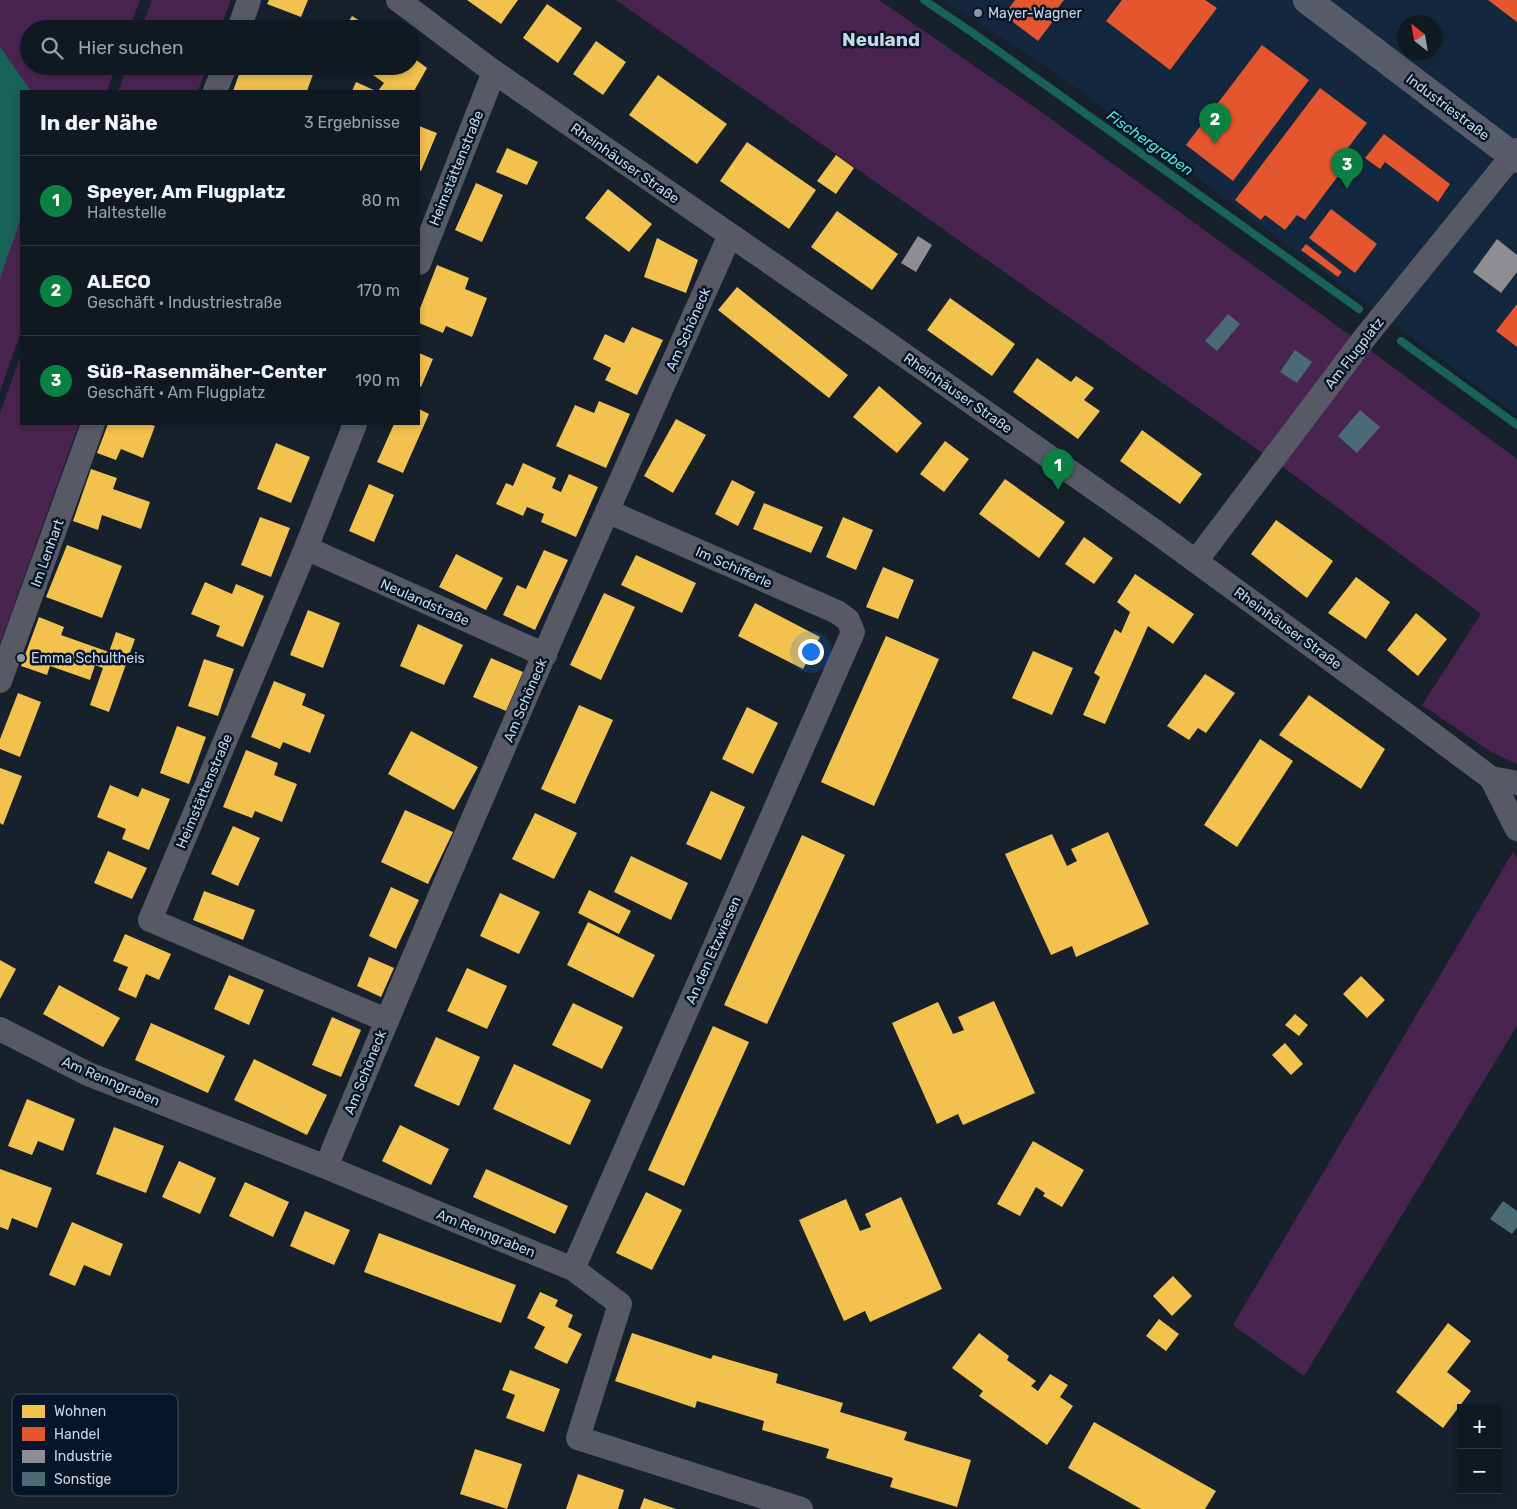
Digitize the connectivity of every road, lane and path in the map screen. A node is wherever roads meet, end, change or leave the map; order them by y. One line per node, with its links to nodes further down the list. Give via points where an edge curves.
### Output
1 (249, 0): 4 (street)
2 (398, 0): 5 (street, Rheinhäuser Straße)
3 (1307, 0): 8 (street, Industriestraße)
4 (241, 20)
5 (494, 72): 9 (street, Rheinhäuser Straße); 10 (street, Heimstättenstraße)
6 (221, 75): 7 (street)
7 (215, 90)
8 (1516, 155): 15 (street, Am Flugplatz, via 1366,336)
9 (730, 236): 13 (street, Am Schöneck); 15 (street, Rheinhäuser Straße)
10 (420, 260)
11 (93, 425): 18 (street, Im Lenhart)
12 (355, 425): 14 (street, Heimstättenstraße)
13 (607, 511): 16 (street, Im Schifferle, via 837,612 848,620); 17 (street, Am Schöneck)
14 (306, 548): 17 (street, Neulandstraße); 22 (street, Heimstättenstraße, via 150,920)
15 (1196, 561): 19 (street, Rheinhäuser Straße)
16 (852, 632): 25 (street, An den Etzwiesen)
17 (545, 656): 22 (street, Am Schöneck)
18 (0, 682)
19 (1491, 778): 20 (street, Rheinhäuser Straße); 21 (street)
20 (1517, 783)
21 (1517, 829)
22 (386, 1020): 24 (street, Am Schöneck)
23 (0, 1029): 24 (street, Am Renngraben, via 88,1074)
24 (326, 1167): 25 (street, Am Renngraben)
25 (573, 1268): 26 (street, Am Renngraben, via 620,1304 578,1438)
26 (801, 1509)

